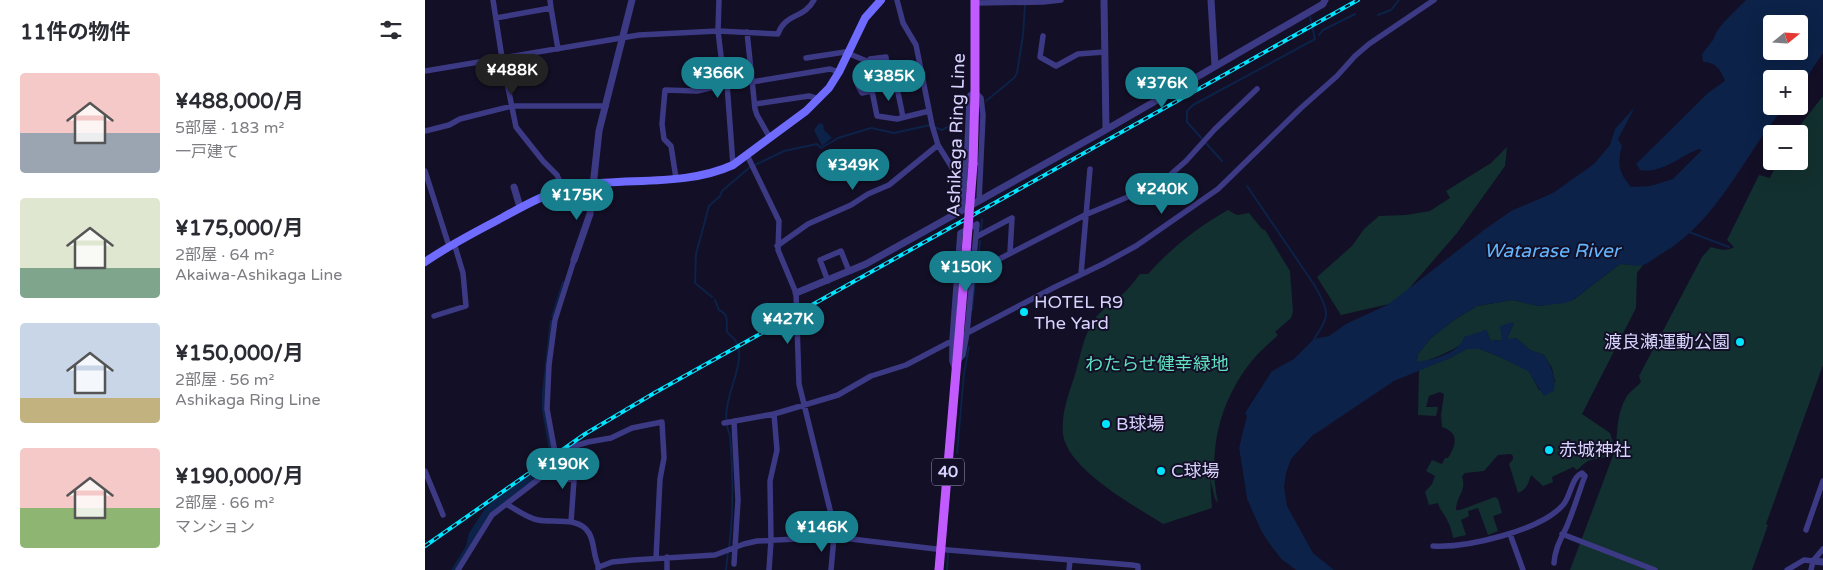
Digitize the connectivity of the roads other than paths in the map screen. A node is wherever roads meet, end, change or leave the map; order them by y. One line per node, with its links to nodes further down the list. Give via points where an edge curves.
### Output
1 (493, 0): 16 (street)
2 (550, 0): 15 (street)
3 (632, 0): 20 (street)
4 (719, 0): 17 (street)
5 (814, 0): 18 (street, via 805,11 781,25 778,34)
6 (881, 0): 24 (main road, via 865,18)
7 (897, 0): 32 (street, via 903,23 916,45)
8 (1061, 0): 14 (street)
9 (1104, 0): 23 (street)
10 (1211, 0): 29 (street)
11 (1325, 0): 29 (street)
12 (1434, 0): 25 (street)
13 (975, 1): 14 (street); 37 (main road, Ashikaga Ring Line / 40)
14 (1027, 1)
15 (551, 8): 16 (street); 22 (street)
16 (496, 18): 26 (street)
17 (718, 31): 18 (street); 20 (street, via 639,35); 35 (street)
18 (747, 32): 33 (street)
19 (1043, 36): 23 (street, via 1040,57 1056,66 1078,54)
20 (623, 39): 22 (street); 41 (street)
21 (1353, 47): 25 (street)
22 (558, 49): 26 (street)
23 (1104, 52): 44 (street)
24 (847, 54): 27 (street, via 839,52); 28 (street); 31 (main road)
25 (1355, 56): 68 (street, via 1218,189 1137,246)
26 (502, 58): 30 (street); 40 (street)
27 (806, 58)
28 (869, 62): 34 (street, via 870,59 886,57 889,84); 43 (street, via 858,86 862,93 872,91 877,116)
29 (1215, 66): 44 (street)
30 (425, 71)
31 (839, 72): 33 (street, via 830,69); 38 (main road)
32 (922, 76): 34 (street); 42 (street)
33 (753, 82): 39 (street)
34 (896, 83): 43 (street)
35 (727, 84): 49 (street); 52 (street, via 697,91 665,90 662,124 664,139 671,146)
36 (1257, 89): 60 (street, via 1161,183)
37 (975, 92): 54 (street, via 969,101); 57 (street, via 981,98 983,115); 69 (main road, Ashikaga Ring Line / 40, bridge)
38 (819, 99): 39 (street, via 809,96); 46 (main road)
39 (755, 104): 46 (street, via 757,115)
40 (512, 106): 41 (street); 45 (street); 56 (street, via 516,127 557,175)
41 (606, 106): 53 (street, via 599,131)
42 (929, 111): 43 (street); 47 (street)
43 (903, 117)
44 (1106, 128): 57 (street)
45 (425, 131)
46 (770, 138): 48 (main road)
47 (938, 145): 54 (street); 63 (street, via 889,185 808,224)
48 (747, 155): 49 (main road); 63 (street, via 777,216)
49 (733, 165): 52 (main road)
50 (1089, 169): 60 (street)
51 (425, 171): 62 (street)
52 (676, 178): 53 (main road)
53 (594, 184): 56 (main road); 65 (street, via 590,214)
54 (965, 184): 59 (street)
55 (514, 188): 58 (street)
56 (563, 189): 58 (main road)
57 (979, 201): 59 (street)
58 (520, 208): 62 (main road)
59 (962, 210): 67 (street)
60 (1085, 215): 64 (street); 68 (street)
61 (976, 237): 64 (street, via 1012,218); 69 (street); 73 (street, via 977,224 960,232)
62 (451, 245): 66 (main road); 72 (street, via 463,273 466,306)
63 (777, 246): 71 (street)
64 (1010, 254): 69 (street)
65 (575, 260): 77 (street, via 555,320 549,365 547,409)
66 (425, 262)
67 (849, 271): 70 (street); 70 (street, via 841,251 820,260)
68 (1081, 274): 73 (street)
69 (968, 276): 73 (main road, Ashikaga Ring Line / 40)
70 (828, 281): 71 (street)
71 (796, 293): 75 (street, via 799,375)
72 (434, 316)
73 (960, 337): 74 (main road, Ashikaga Ring Line / 40); 74 (street, via 952,361); 75 (street, via 906,365 871,376 838,395)
74 (956, 374): 93 (main road, Ashikaga Ring Line / 40)
75 (804, 405): 76 (street); 88 (street)
76 (774, 414): 89 (street, via 777,450 770,481); 91 (street, via 729,422 738,485)
77 (556, 458): 78 (street); 95 (street, via 575,446 661,422 664,458 659,479)
78 (553, 468): 82 (street); 84 (street, via 553,478 574,480)
79 (425, 473): 83 (street)
80 (1823, 481): 81 (street)
81 (1821, 493): 85 (street)
82 (507, 504): 84 (street, via 537,520); 102 (street, via 487,520)
83 (443, 515)
84 (571, 522): 101 (street, via 589,532)
85 (1806, 530)
86 (1510, 534): 87 (street, via 1536,523 1563,505 1582,473 1585,476); 90 (street, via 1458,545); 109 (street)
87 (1564, 536): 99 (street, via 1554,555); 110 (street)
88 (834, 537): 89 (street); 93 (street); 105 (street)
89 (771, 541): 91 (street, via 751,542); 104 (street)
90 (1433, 546)
91 (734, 548): 94 (street, via 711,556); 100 (street)
92 (1823, 548): 97 (street)
93 (941, 549): 96 (street); 106 (main road, Ashikaga Ring Line / 40)
94 (667, 557): 95 (street); 103 (street)
95 (656, 558): 101 (street, via 612,562)
96 (1070, 560): 107 (street); 108 (street, via 1132,565 1138,566)
97 (1813, 561): 98 (street); 111 (street, via 1804,560); 112 (street)
98 (1823, 562)
99 (1554, 563)
100 (734, 564)
101 (599, 568)
102 (459, 569)
103 (667, 570)
104 (769, 570)
105 (831, 570)
106 (939, 570)
107 (1069, 570)
108 (1138, 570)
109 (1523, 570)
110 (1655, 570)
111 (1787, 570)
112 (1811, 570)

